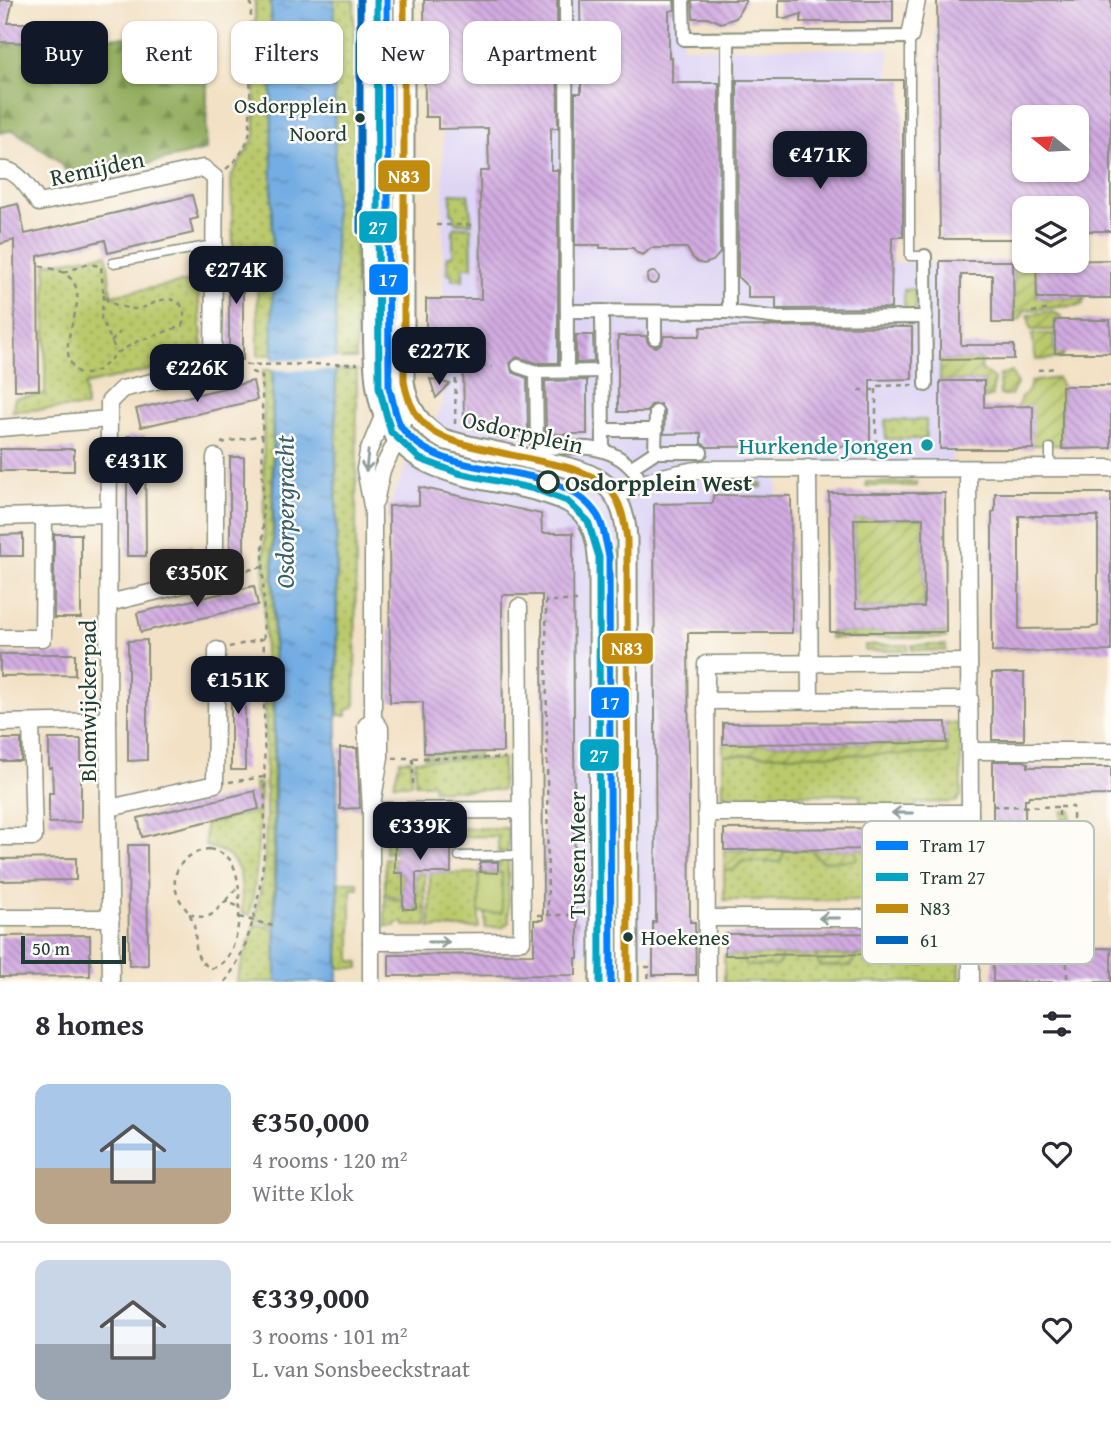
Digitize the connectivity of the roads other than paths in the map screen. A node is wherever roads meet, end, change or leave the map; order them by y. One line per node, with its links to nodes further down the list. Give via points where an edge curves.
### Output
1 (371, 0): 26 (street, via 371,271 375,364)
2 (404, 0): 23 (street, via 404,382)
3 (566, 0): 12 (street)
4 (684, 0): 7 (street, via 684,39)
5 (917, 0): 6 (street)
6 (909, 37): 7 (street); 10 (lane, via 909,256)
7 (728, 38): 15 (street)
8 (0, 170): 9 (street, Remijden, via 16,173 39,203 203,168 215,178)
9 (213, 245): 11 (lane); 24 (street, via 213,356 203,370 122,389)
10 (925, 256): 16 (street)
11 (113, 263)
12 (567, 311): 13 (street); 19 (street)
13 (603, 311): 14 (street); 20 (street, Osdorpplein)
14 (655, 312): 15 (street); 17 (street)
15 (729, 312): 16 (street, via 776,318)
16 (926, 317): 22 (street)
17 (655, 338)
18 (518, 366): 21 (street)
19 (567, 371): 20 (street); 21 (street)
20 (603, 371): 28 (street, Osdorpplein)
21 (536, 372): 32 (street, Osdorpplein, via 537,448)
22 (926, 385)
23 (408, 401): 30 (street); 40 (street, Osdorpplein, via 418,418 443,439 582,470 599,479)
24 (109, 411): 27 (street); 42 (street, Blomwijckerpad)
25 (656, 412): 29 (street)
26 (384, 414): 30 (street); 41 (street, one-way to 41, via 365,469)
27 (0, 428)
28 (603, 430): 29 (street, Osdorpplein); 32 (street, Osdorpplein)
29 (656, 430): 33 (street)
30 (397, 440): 41 (street, via 382,470); 76 (street, Tussen Meer, via 432,466 556,496 579,509 596,539)
31 (1049, 448): 38 (lane)
32 (603, 449): 33 (street, Osdorpplein, via 634,471)
33 (656, 452): 34 (street)
34 (701, 452)
35 (215, 457): 45 (street, via 215,577)
36 (808, 468): 37 (street); 40 (street, via 689,471 642,484); 50 (street)
37 (968, 468): 38 (street); 49 (street)
38 (1050, 468): 39 (street)
39 (1111, 468)
40 (620, 505): 77 (street, Tussen Meer, via 627,539)
41 (373, 511): 61 (street, via 373,719 380,728 380,757)
42 (108, 514): 43 (street); 45 (street, Blomwijckerpad)
43 (44, 516): 44 (street); 47 (street, via 43,638)
44 (0, 517)
45 (109, 603): 54 (street, Blomwijckerpad)
46 (519, 607): 60 (street)
47 (0, 638)
48 (216, 650): 59 (street, via 215,784)
49 (969, 662): 50 (street); 51 (street)
50 (810, 663): 52 (street, via 706,664); 53 (street)
51 (970, 700): 53 (street); 57 (street)
52 (706, 701): 53 (street); 62 (street)
53 (810, 701)
54 (108, 721): 56 (street); 59 (street, Blomwijckerpad)
55 (0, 723): 56 (street)
56 (31, 723): 65 (street, via 34,837)
57 (970, 751): 58 (street); 63 (street)
58 (1111, 751)
59 (110, 808): 69 (street, Blomwijckerpad)
60 (521, 810): 61 (street); 66 (street)
61 (371, 811): 72 (street)
62 (706, 813): 63 (street, one-way to 62); 70 (street)
63 (970, 813): 64 (street)
64 (970, 821)
65 (0, 837)
66 (521, 855): 67 (lane); 72 (street, one-way to 66, via 522,941)
67 (459, 856)
68 (0, 918): 69 (street)
69 (111, 918): 74 (street, Blomwijckerpad)
70 (707, 918): 71 (street, one-way to 70); 78 (street)
71 (862, 918)
72 (371, 942): 75 (street)
73 (971, 964): 79 (street)
74 (111, 982)
75 (371, 982)
76 (600, 982)
77 (628, 982)
78 (707, 982)
79 (971, 982)

